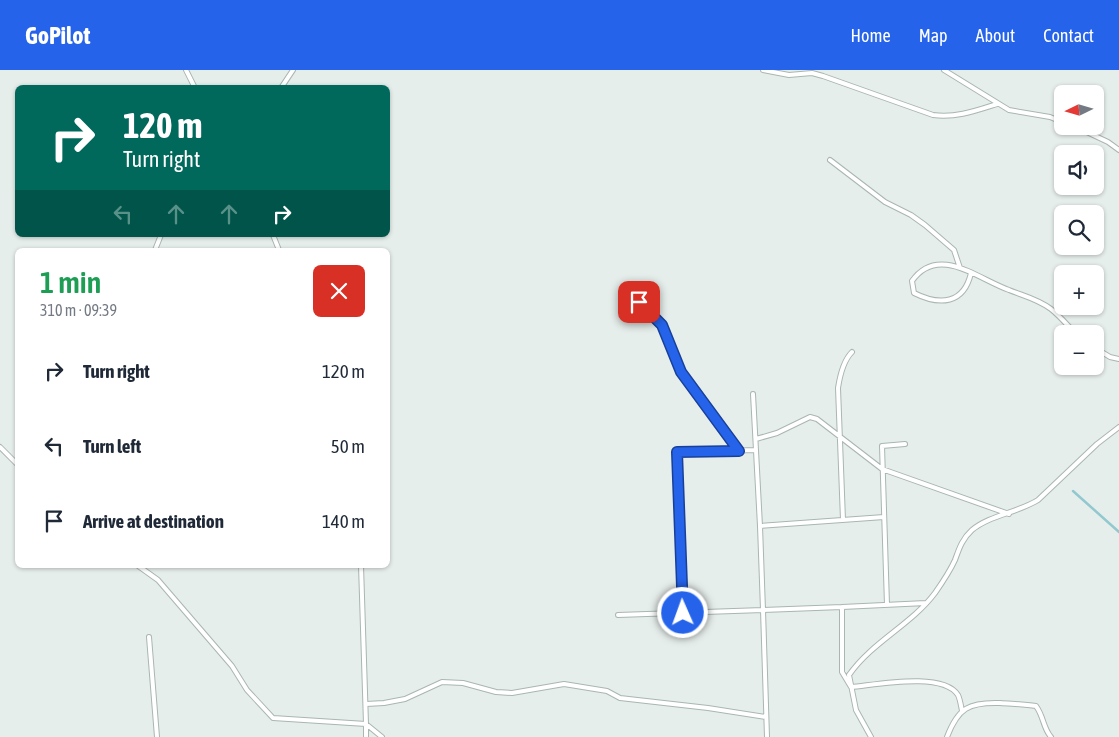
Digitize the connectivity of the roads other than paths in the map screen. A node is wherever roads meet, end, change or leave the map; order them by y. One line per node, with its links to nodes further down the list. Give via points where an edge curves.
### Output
1 (186, 70): 5 (lane)
2 (293, 70): 6 (lane)
3 (763, 70): 7 (lane, via 789,75 812,73 933,115 960,115)
4 (944, 70): 7 (lane)
5 (194, 85)
6 (283, 85)
7 (997, 104): 8 (lane, via 1009,110)
8 (1054, 119)
9 (1093, 135): 10 (lane)
10 (1119, 150)
11 (830, 160): 12 (lane, via 886,202 925,225 954,250)
12 (960, 268): 13 (lane); 13 (lane, via 946,264 919,271 912,281 914,293 927,299 945,301 960,296 968,287)
13 (971, 273): 15 (lane, via 1037,300 1052,309)
14 (639, 302): 26 (lane, via 662,325 681,372)
15 (1067, 325)
16 (852, 352): 21 (lane, via 840,375 838,388)
17 (1104, 353): 18 (lane)
18 (1119, 359)
19 (753, 394): 22 (lane)
20 (1119, 427): 29 (lane, via 1038,500)
21 (840, 436): 22 (lane, via 817,418 810,417); 28 (lane); 31 (lane)
22 (756, 439): 25 (lane)
23 (905, 444): 28 (lane, via 882,446)
24 (0, 447): 27 (lane)
25 (756, 450): 26 (lane); 32 (lane)
26 (739, 451): 39 (lane, via 677,452)
27 (15, 462)
28 (882, 469): 29 (lane); 30 (lane)
29 (1009, 514): 35 (lane, via 990,519 972,530 961,542 947,574)
30 (884, 517): 31 (lane); 36 (lane)
31 (844, 520): 32 (lane)
32 (760, 526): 38 (lane)
33 (142, 568): 46 (lane, via 158,580 273,718)
34 (361, 568): 43 (lane)
35 (926, 603): 36 (lane); 42 (lane, via 859,660 849,675)
36 (887, 604): 37 (lane)
37 (842, 607): 38 (lane); 42 (lane, via 842,672)
38 (762, 610): 39 (lane); 45 (lane)
39 (683, 613): 40 (lane)
40 (618, 615)
41 (150, 638): 47 (lane)
42 (851, 687): 44 (lane, via 916,681 936,683 958,695); 51 (lane, via 856,710)
43 (366, 704): 45 (lane, via 405,699 442,682 512,693 564,684 607,691 620,698); 46 (lane)
44 (962, 711): 52 (lane); 53 (lane, via 971,704 984,702 1036,706 1043,715)
45 (766, 717): 50 (lane)
46 (366, 724): 48 (lane); 49 (lane)
47 (157, 737)
48 (366, 737)
49 (382, 737)
50 (767, 737)
51 (872, 737)
52 (947, 737)
53 (1050, 737)

